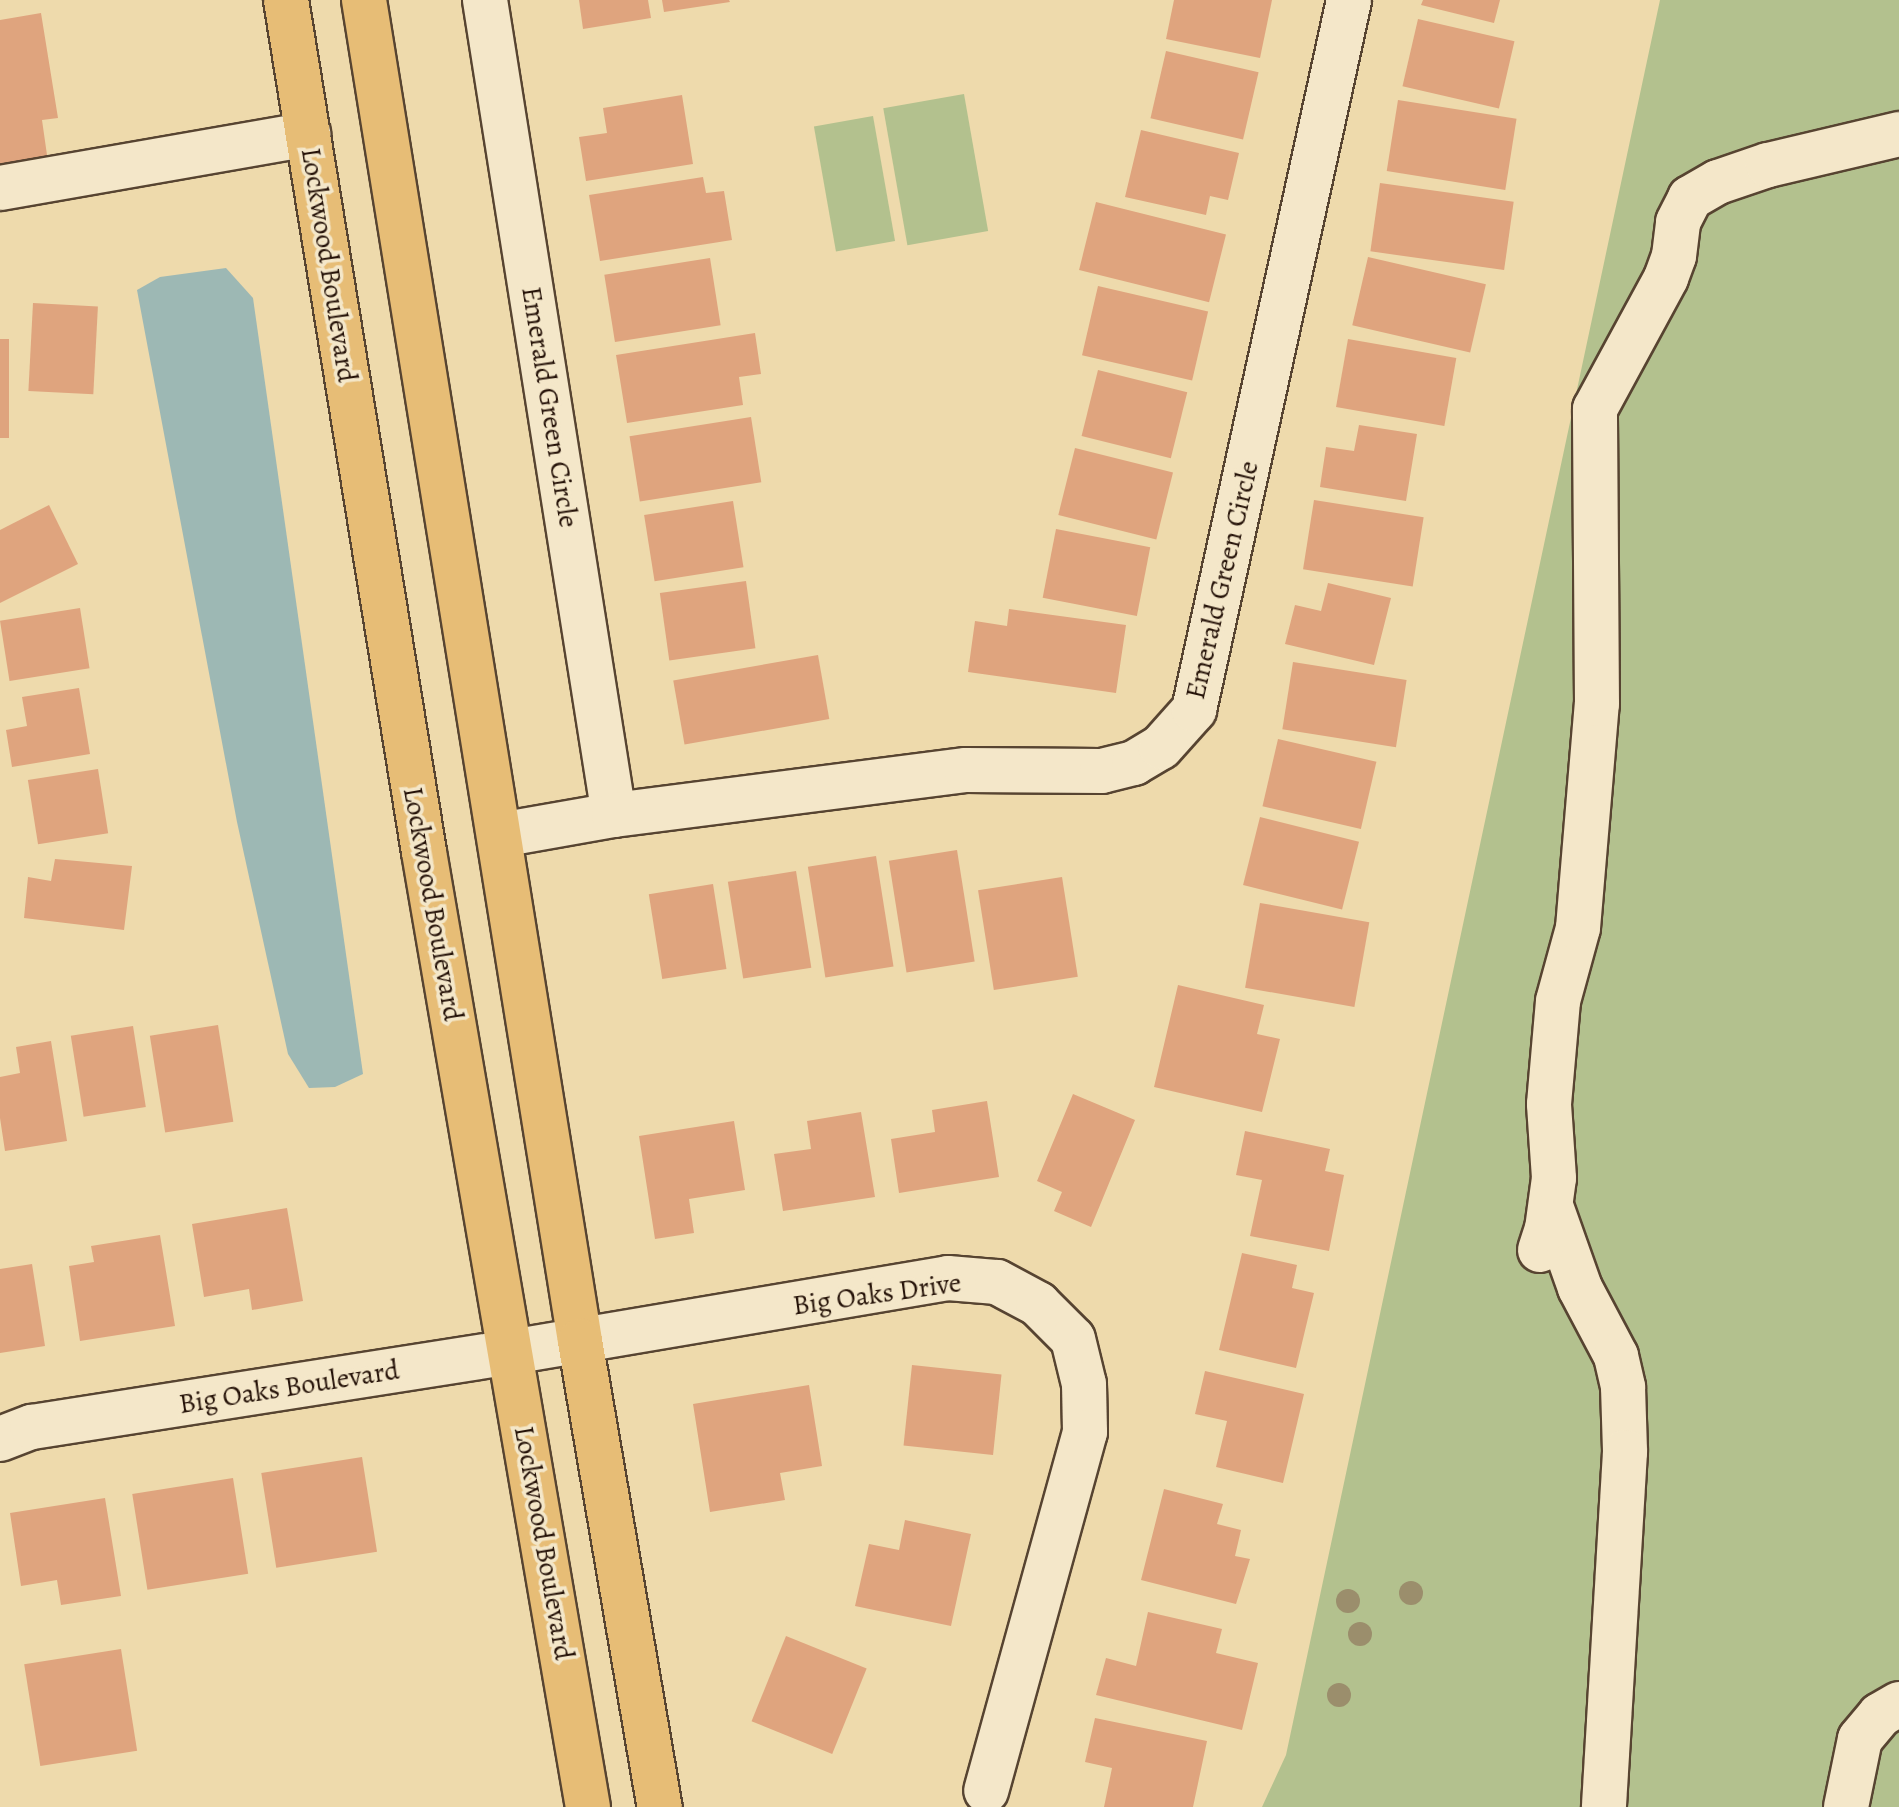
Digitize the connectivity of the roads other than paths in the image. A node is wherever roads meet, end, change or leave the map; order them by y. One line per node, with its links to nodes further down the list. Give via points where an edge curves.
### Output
1 (286, 0): 5 (main road, Lockwood Boulevard)
2 (364, 0): 9 (main road)
3 (485, 0): 8 (street, Emerald Green Circle)
4 (1349, 0): 8 (street, Emerald Green Circle, via 1194,710 1161,747 1134,763 1102,771 966,770)
5 (308, 134): 7 (street); 13 (main road, Lockwood Boulevard)
6 (1899, 134): 10 (street, via 1768,165 1690,198 1678,222 1666,278 1595,409 1597,704 1578,928 1561,985 1555,1031 1549,1104 1555,1165)
7 (0, 188)
8 (614, 815): 9 (street, Emerald Green Circle)
9 (500, 835): 12 (main road)
10 (1551, 1204): 11 (street); 19 (street, via 1580,1288 1616,1356 1623,1387 1625,1452)
11 (1540, 1250)
12 (580, 1341): 13 (street, Big Oaks Boulevard); 16 (street, Big Oaks Drive, via 948,1278 997,1282 1038,1304 1073,1339 1084,1384 1085,1432); 18 (main road)
13 (511, 1352): 14 (street, Big Oaks Boulevard, via 32,1427); 17 (main road, Lockwood Boulevard)
14 (0, 1439)
15 (1899, 1704): 20 (street, via 1880,1715 1860,1739)
16 (986, 1791)
17 (588, 1807)
18 (660, 1807)
19 (1604, 1807)
20 (1846, 1807)

